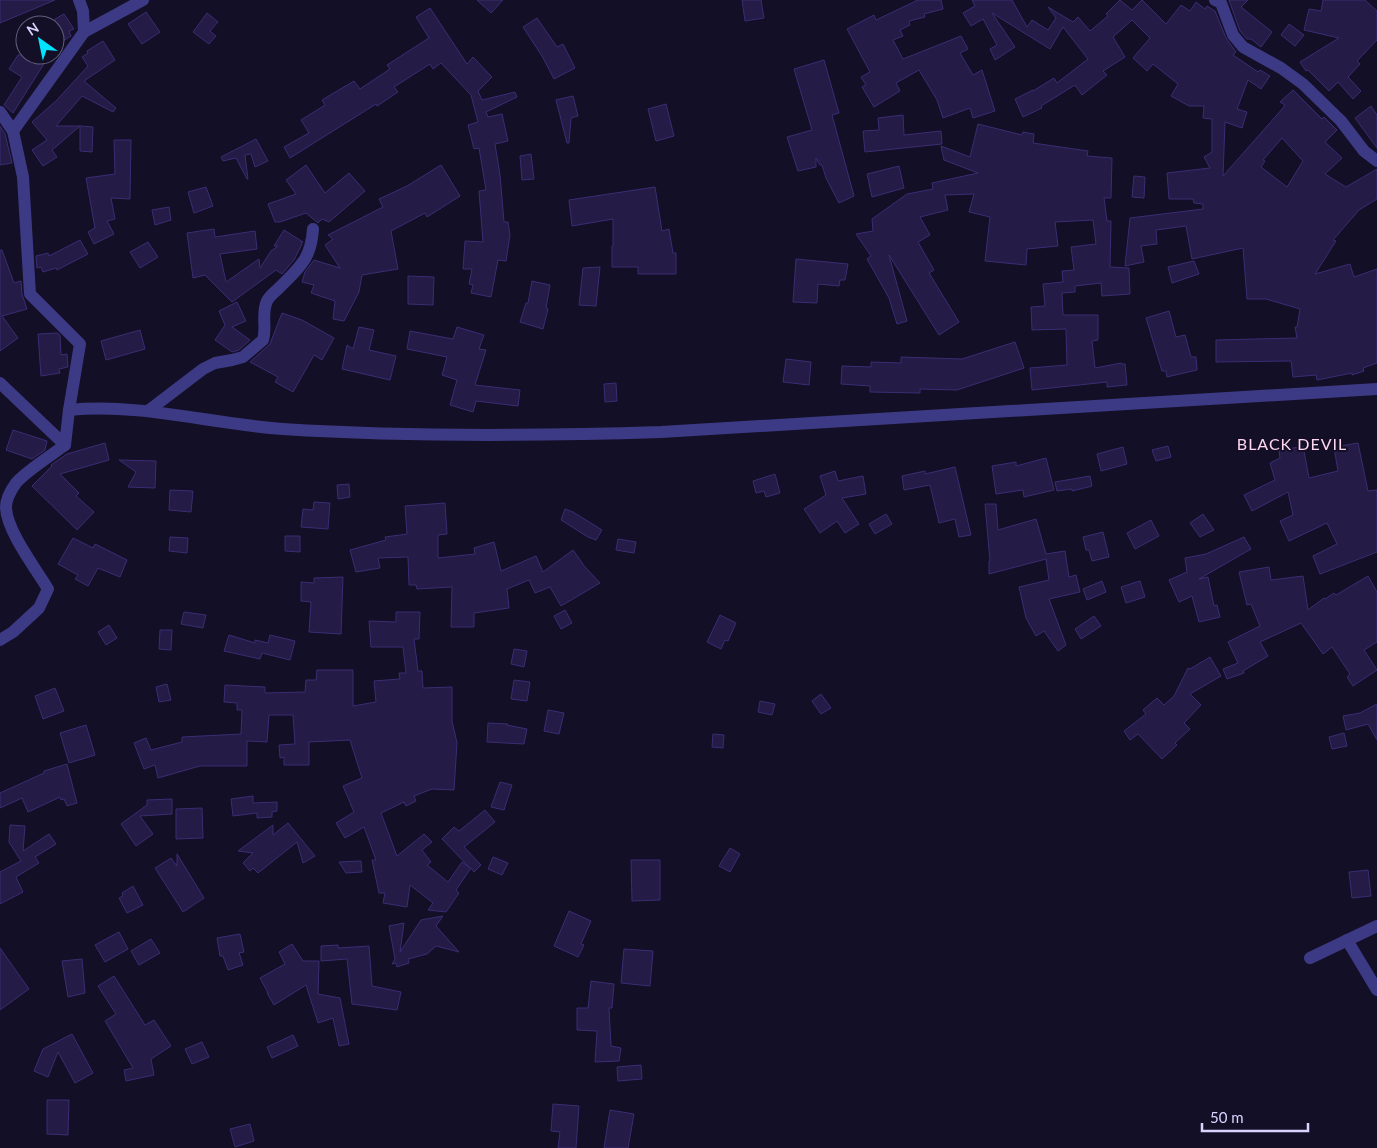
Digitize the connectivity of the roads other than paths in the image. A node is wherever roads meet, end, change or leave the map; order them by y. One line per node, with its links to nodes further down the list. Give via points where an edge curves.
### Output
1 (78, 0): 4 (street, via 83,11)
2 (143, 0): 4 (street)
3 (1215, 0): 7 (street, via 1221,3 1233,35 1243,47 1303,84)
4 (84, 32): 6 (street)
5 (0, 112): 6 (street)
6 (13, 132): 11 (street, via 24,177 30,294 80,344)
7 (1377, 162)
8 (313, 228): 12 (street, via 309,254 265,305 263,340 243,357 203,369)
9 (0, 383): 13 (street)
10 (1377, 390): 12 (street, via 606,433 452,435 317,431 252,426)
11 (70, 410): 12 (street); 13 (street)
12 (148, 411)
13 (65, 445): 14 (street, via 17,481 8,495 9,522 48,589 40,608)
14 (0, 640)
15 (1377, 926): 16 (street)
16 (1347, 940): 17 (street); 18 (street)
17 (1310, 958)
18 (1377, 990)

